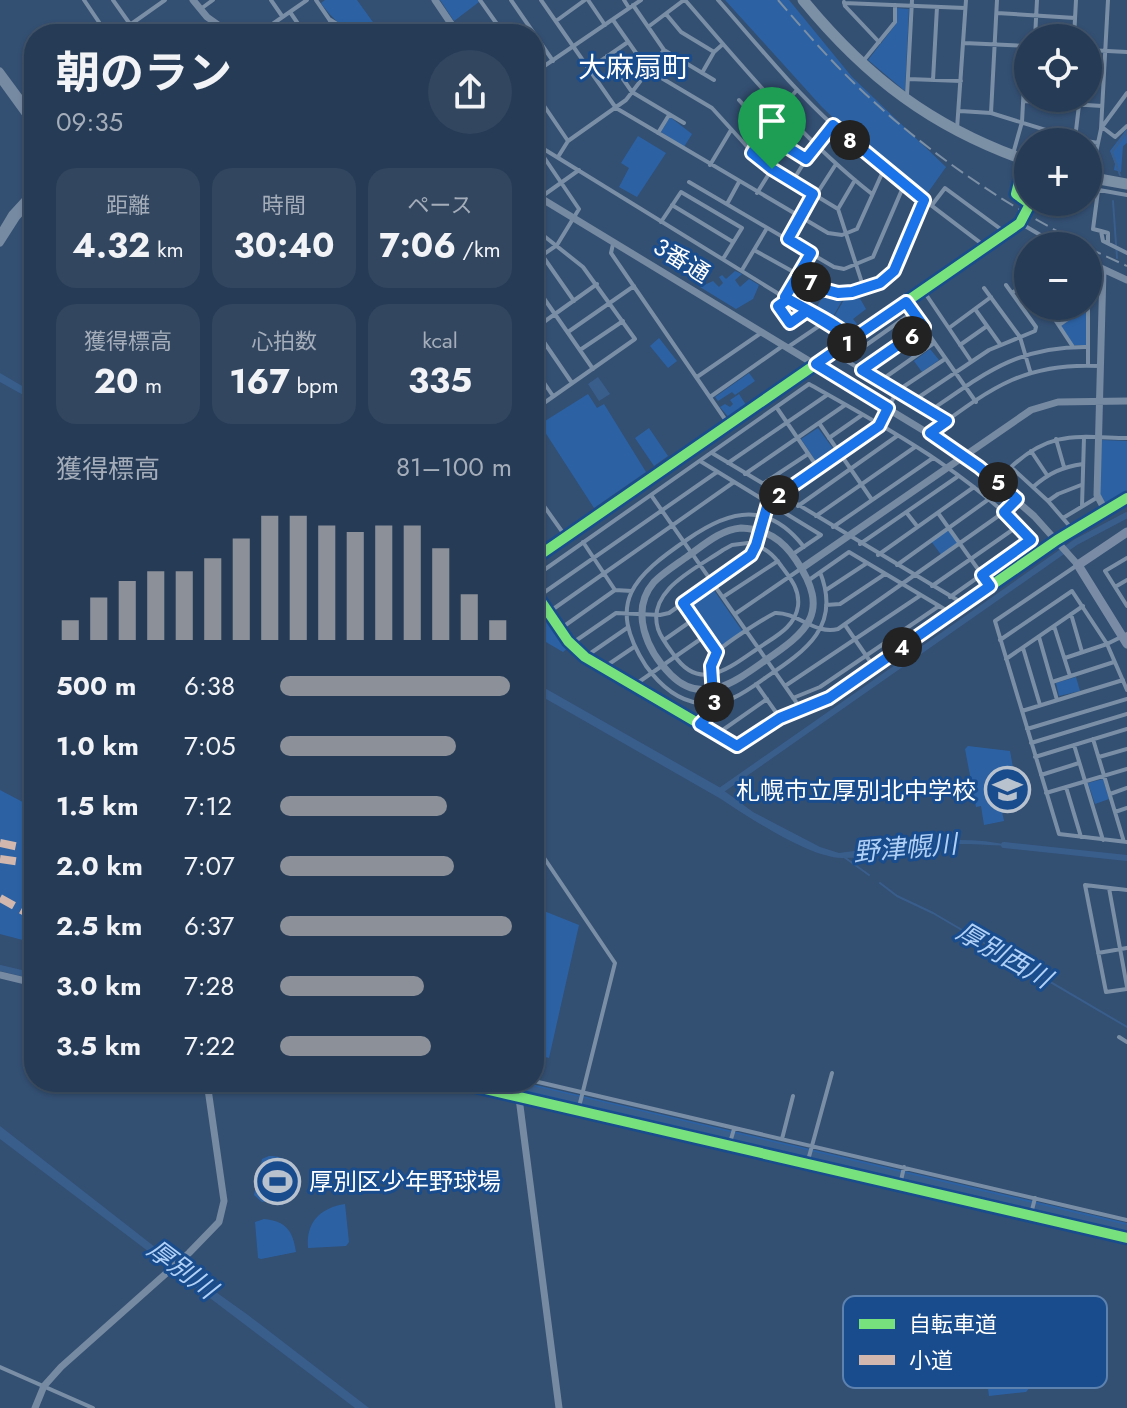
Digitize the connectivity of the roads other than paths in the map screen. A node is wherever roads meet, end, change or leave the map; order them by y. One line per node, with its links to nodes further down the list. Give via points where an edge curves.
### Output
1 (84, 0): 40 (street)
2 (115, 0): 41 (street)
3 (165, 0): 42 (street)
4 (193, 0): 30 (street)
5 (213, 0): 30 (street)
6 (271, 0): 35 (street)
7 (307, 0): 31 (street)
8 (316, 0): 37 (street)
9 (435, 0): 48 (street)
10 (480, 0): 49 (street)
11 (511, 0): 50 (street)
12 (541, 0): 39 (street)
13 (586, 0): 39 (street); 53 (street)
14 (624, 0): 27 (street)
15 (641, 0): 27 (street)
16 (685, 0): 33 (street); 58 (street)
17 (718, 0): 80 (street)
18 (803, 0): 69 (highway)
19 (966, 0): 29 (street)
20 (997, 0): 32 (street)
21 (1037, 0): 34 (street)
22 (1076, 0): 36 (street)
23 (1108, 0): 64 (street)
24 (844, 1): 26 (street); 56 (street)
25 (912, 3): 26 (street); 28 (street); 76 (street)
26 (895, 5): 56 (street, via 895,22)
27 (631, 7): 38 (street); 54 (street)
28 (937, 7): 29 (street); 78 (street)
29 (965, 8): 57 (street)
30 (200, 9): 43 (street)
31 (290, 12): 35 (street); 45 (street)
32 (997, 13): 34 (street); 59 (street)
33 (666, 14): 54 (street); 65 (street, via 681,32)
34 (1036, 15): 36 (street); 51 (street)
35 (282, 16): 44 (street)
36 (1075, 18): 52 (street)
37 (329, 19): 46 (street); 47 (street)
38 (613, 20): 53 (street); 55 (street)
39 (556, 21): 61 (street)
40 (100, 24)
41 (129, 24)
42 (131, 24)
43 (215, 24)
44 (271, 24)
45 (298, 24)
46 (332, 24)
47 (337, 24)
48 (451, 24)
49 (497, 24)
50 (528, 24)
51 (1036, 24)
52 (1075, 24)
53 (605, 25): 61 (street)
54 (648, 27): 63 (street)
55 (628, 42): 67 (street); 72 (street)
56 (879, 42): 69 (street)
57 (964, 43): 59 (street); 79 (street)
58 (723, 44): 65 (street); 89 (street)
59 (995, 45): 60 (street); 94 (street)
60 (1014, 46)
61 (574, 47): 68 (street); 71 (street)
62 (544, 48): 68 (street)
63 (664, 50): 72 (street); 74 (street)
64 (1105, 50): 66 (street); 87 (street)
65 (714, 52): 74 (street)
66 (1127, 52)
67 (607, 56): 71 (street); 81 (street)
68 (553, 61): 70 (street)
69 (861, 64): 84 (highway)
70 (544, 67)
71 (589, 69): 88 (street)
72 (648, 70): 81 (street); 103 (street, via 712,108)
73 (0, 71): 85 (street)
74 (702, 73): 77 (street)
75 (0, 79): 91 (street)
76 (908, 79): 78 (street); 84 (street)
77 (714, 80)
78 (933, 80): 79 (street)
79 (961, 81): 90 (street)
80 (797, 90): 89 (street); 98 (street)
81 (632, 92): 88 (street); 95 (street)
82 (1127, 93): 101 (street)
83 (739, 100): 104 (street)
84 (907, 101): 105 (highway)
85 (24, 103)
86 (544, 106): 107 (street)
87 (1102, 106)
88 (616, 108): 106 (street); 107 (street)
89 (780, 109): 104 (street); 108 (street)
90 (960, 111): 94 (street); 105 (street)
91 (24, 112)
92 (1022, 112): 96 (street)
93 (1102, 112): 101 (street)
94 (991, 113): 96 (street)
95 (669, 114): 97 (street); 106 (street)
96 (1022, 122): 100 (street); 111 (street)
97 (684, 123)
98 (833, 125): 108 (street); 118 (street)
99 (1127, 126): 102 (street, via 1115,137)
100 (1041, 128)
101 (1101, 128)
102 (1102, 129)
103 (731, 130): 110 (street); 116 (street)
104 (766, 130): 110 (street); 114 (street)
105 (957, 131): 111 (highway)
106 (658, 133): 116 (street)
107 (568, 141): 113 (street)
108 (815, 145): 114 (street); 115 (street)
109 (544, 149): 113 (street)
110 (752, 153): 117 (street)
111 (1012, 156)
112 (544, 157): 125 (street)
113 (558, 157): 119 (street)
114 (806, 159): 123 (street)
115 (836, 164): 120 (street); 132 (street)
116 (710, 165): 122 (street)
117 (772, 169): 123 (street); 130 (street)
118 (884, 169): 127 (street); 131 (street)
119 (579, 170): 125 (street); 145 (street)
120 (855, 180): 131 (street); 140 (street)
121 (689, 182): 137 (street)
122 (739, 182): 130 (street); 137 (street)
123 (792, 182): 132 (street)
124 (1102, 182): 126 (highway)
125 (562, 183): 129 (street); 144 (street, via 579,209)
126 (1127, 184)
127 (904, 185): 134 (street); 164 (street, via 873,257)
128 (1102, 192): 133 (street)
129 (544, 193)
130 (757, 193): 143 (street)
131 (872, 194): 150 (street, via 857,229)
132 (814, 195): 140 (street); 143 (street)
133 (1127, 195)
134 (924, 200): 139 (street); 173 (street, via 894,271)
135 (24, 201): 149 (street)
136 (544, 201): 144 (street, 3番通)
137 (727, 204): 146 (street)
138 (672, 205): 145 (street); 154 (street); 154 (street, via 681,192 742,228)
139 (932, 206): 148 (street, via 945,188); 157 (street)
140 (838, 209): 150 (street)
141 (24, 211): 155 (street)
142 (1094, 216): 160 (street, via 1093,229 1108,233 1108,243)
143 (801, 217): 150 (street, via 832,234); 152 (street)
144 (574, 218): 153 (street, 3番通); 156 (street)
145 (661, 222): 163 (street)
146 (768, 227): 152 (street); 158 (street)
147 (1035, 232): 148 (street, via 1020,223)
148 (1006, 233): 157 (street)
149 (0, 234)
150 (846, 234): 164 (street)
151 (544, 236): 156 (street)
152 (788, 239): 159 (street)
153 (614, 242): 171 (street, via 611,253); 199 (street, 3番通)
154 (733, 242): 163 (street)
155 (0, 243)
156 (557, 245): 161 (street); 169 (street)
157 (986, 247): 174 (street)
158 (754, 250): 165 (street); 167 (street)
159 (811, 253): 164 (street, via 837,268); 167 (street)
160 (1127, 253)
161 (544, 254)
162 (544, 258): 180 (street)
163 (723, 259): 165 (street)
164 (856, 265): 173 (street)
165 (742, 270): 179 (street)
166 (1103, 270): 168 (street); 175 (street)
167 (799, 275): 173 (street, via 835,293); 179 (street)
168 (1127, 280)
169 (597, 284): 180 (street); 182 (street)
170 (1006, 285): 176 (street)
171 (634, 286): 182 (street); 220 (street)
172 (984, 288): 177 (street)
173 (864, 289)
174 (922, 290): 181 (street); 197 (street)
175 (1102, 291)
176 (1012, 293): 200 (street, via 1036,328)
177 (991, 297): 183 (street); 200 (street)
178 (544, 298): 186 (street)
179 (787, 298): 184 (street); 184 (street, via 778,306 790,323)
180 (574, 301): 186 (street)
181 (906, 302): 185 (street); 201 (street)
182 (611, 303): 192 (street); 198 (street)
183 (975, 309): 195 (street); 197 (street)
184 (807, 311): 193 (street)
185 (913, 312): 196 (street); 217 (street, via 845,360)
186 (555, 314): 191 (street); 198 (street)
187 (1056, 320): 194 (street)
188 (1066, 320): 194 (street)
189 (1088, 320): 208 (street)
190 (1101, 320): 215 (street)
191 (544, 321)
192 (623, 321): 209 (street); 216 (street, via 635,339)
193 (825, 322): 201 (street); 206 (street)
194 (1059, 325): 207 (street)
195 (987, 326): 204 (street); 205 (street)
196 (924, 327): 203 (street); 217 (street)
197 (949, 328): 205 (street)
198 (568, 332): 209 (street)
199 (761, 332): 206 (street, 3番通); 220 (street)
200 (1020, 337): 204 (street); 210 (street)
201 (852, 339): 213 (street)
202 (544, 342): 223 (street)
203 (934, 343): 211 (street); 221 (street)
204 (1000, 344): 212 (street)
205 (960, 345): 212 (street)
206 (786, 346): 213 (street, 3番通); 228 (street)
207 (1073, 347): 208 (street); 210 (street)
208 (1088, 347): 214 (street)
209 (580, 350): 216 (street)
210 (1025, 354): 218 (street); 224 (street)
211 (945, 359): 219 (street); 225 (street)
212 (971, 361): 219 (street)
213 (813, 362): 236 (street, 3番通); 242 (street)
214 (1088, 365): 215 (street); 218 (street)
215 (1100, 366): 232 (street)
216 (593, 369): 223 (street)
217 (862, 370): 221 (street)
218 (1030, 371): 231 (street)
219 (955, 372): 224 (street); 229 (street)
220 (697, 377): 228 (street)
221 (880, 381): 225 (street)
222 (544, 383): 227 (street)
223 (572, 383): 227 (street)
224 (965, 387): 231 (street); 237 (street)
225 (897, 391): 229 (street); 236 (street)
226 (827, 395): 234 (street); 235 (street, via 809,384); 240 (street)
227 (553, 396): 233 (street)
228 (710, 397): 242 (street)
229 (913, 401): 237 (street)
230 (1127, 401): 232 (street)
231 (976, 402): 239 (street)
232 (1099, 402): 249 (street); 258 (street, via 1058,402 1031,410)
233 (544, 403)
234 (845, 405): 238 (street); 241 (street)
235 (777, 407): 240 (street); 255 (street)
236 (888, 408): 243 (street); 244 (street, 3番通)
237 (930, 411): 239 (street)
238 (862, 415): 243 (street); 248 (street)
239 (947, 421): 244 (street)
240 (787, 423): 247 (street); 261 (street)
241 (819, 423): 247 (street); 248 (street)
242 (729, 425): 253 (street)
243 (879, 426): 245 (street); 256 (street)
244 (930, 433): 258 (street, 3番通)
245 (897, 436): 252 (street); 266 (street)
246 (1084, 437): 249 (street); 251 (street); 262 (street)
247 (798, 438): 257 (street); 268 (street)
248 (829, 438): 256 (street)
249 (1098, 438): 250 (street); 279 (street)
250 (1127, 438)
251 (1056, 439): 254 (street); 264 (street)
252 (915, 447): 259 (street); 273 (street)
253 (693, 449)
254 (1031, 451): 269 (street); 276 (street, via 1011,467)
255 (711, 453): 260 (street); 261 (street)
256 (839, 453): 265 (street); 266 (street)
257 (808, 454): 265 (street); 272 (street)
258 (964, 455): 263 (street); 282 (street, 3番通)
259 (933, 458): 263 (street); 283 (street)
260 (700, 461): 267 (street); 277 (street)
261 (728, 463): 268 (street)
262 (1083, 464): 264 (street); 274 (street)
263 (946, 467): 270 (street); 305 (street)
264 (1064, 467): 269 (street)
265 (818, 468): 278 (street)
266 (850, 469): 273 (street); 287 (street)
267 (717, 472): 271 (street); 290 (street)
268 (745, 474): 272 (street)
269 (1047, 475): 276 (street)
270 (958, 476): 275 (street); 291 (street)
271 (734, 482): 285 (street); 297 (street)
272 (763, 484): 278 (street)
273 (861, 484): 283 (street); 294 (street)
274 (1083, 485): 284 (street); 288 (street)
275 (974, 487): 281 (street); 293 (street)
276 (1033, 487): 284 (street)
277 (651, 495): 290 (street); 310 (street)
278 (780, 495): 285 (street); 287 (street)
279 (1098, 497): 288 (street); 289 (street)
280 (1127, 498): 289 (street)
281 (989, 499): 292 (street); 301 (street)
282 (1017, 499): 292 (street); 311 (street, 3番通)
283 (872, 500): 299 (street)
284 (1048, 501): 296 (street)
285 (768, 503): 295 (street); 315 (street, via 821,535)
286 (544, 506): 306 (street)
287 (798, 506): 294 (street)
288 (1082, 506): 296 (street)
289 (1105, 510): 303 (street)
290 (662, 511): 297 (street); 320 (street)
291 (906, 512): 300 (street); 312 (street)
292 (1004, 512): 298 (street); 313 (street)
293 (938, 513): 300 (street); 301 (street)
294 (816, 516): 299 (street)
295 (764, 517): 302 (street); 309 (street, via 727,516); 315 (street, via 788,529)
296 (1063, 518): 303 (street)
297 (673, 525): 309 (street); 331 (street)
298 (1018, 526): 308 (street); 322 (street)
299 (833, 527): 305 (street)
300 (917, 527): 319 (street)
301 (949, 528): 313 (street); 327 (street)
302 (761, 530): 314 (street); 317 (street, via 728,530); 318 (street)
303 (1073, 530): 311 (street)
304 (1127, 532): 324 (main road)
305 (847, 535): 312 (street); 328 (street)
306 (566, 537)
307 (1127, 538): 324 (main road)
308 (1031, 540): 316 (street); 333 (street)
309 (685, 541): 317 (street); 345 (street, via 650,566)
310 (583, 542): 320 (street); 329 (street)
311 (1059, 542): 316 (street); 324 (street, 3番通)
312 (860, 544): 319 (street)
313 (960, 544): 322 (street); 335 (street)
314 (756, 545): 323 (street); 326 (street, via 732,545); 338 (street, via 751,555)
315 (804, 547): 318 (street)
316 (1041, 551): 341 (street)
317 (692, 553): 326 (street); 360 (street, via 651,586)
318 (793, 554): 328 (street)
319 (878, 555): 327 (street)
320 (594, 558): 331 (street); 346 (street)
321 (1127, 558): 342 (street, via 1105,571)
322 (971, 559): 333 (street); 340 (street)
323 (778, 561): 334 (street); 348 (street)
324 (1075, 561): 375 (main road); 378 (street, via 995,621)
325 (867, 563): 330 (street, via 849,552); 332 (street); 344 (street)
326 (701, 565): 338 (street); 363 (street, via 666,591)
327 (896, 565): 335 (street)
328 (802, 568): 334 (street); 336 (street)
329 (544, 570)
330 (820, 572): 336 (street); 344 (street)
331 (604, 573): 343 (street); 357 (street)
332 (885, 574): 339 (street); 353 (street, via 840,604)
333 (982, 575): 341 (street); 349 (street)
334 (789, 576): 361 (street); 364 (street, via 798,596)
335 (914, 576): 339 (street); 340 (street)
336 (809, 580): 366 (street, via 813,603)
337 (1127, 580): 342 (street)
338 (712, 582): 348 (street); 350 (street)
339 (902, 584): 347 (street); 367 (street)
340 (932, 586): 349 (street)
341 (990, 586): 351 (street)
342 (1115, 587): 356 (street)
343 (615, 590): 345 (street); 370 (street)
344 (826, 590): 353 (street)
345 (632, 591): 358 (street)
346 (544, 593)
347 (921, 595): 354 (street); 377 (street)
348 (723, 597): 361 (street)
349 (950, 597): 351 (street)
350 (683, 603): 363 (street); 365 (street)
351 (964, 604): 359 (street)
352 (544, 605): 357 (street)
353 (826, 605): 371 (street)
354 (939, 606): 359 (street); 387 (street)
355 (1083, 606): 362 (street); 378 (street, via 1072,591); 380 (street)
356 (1127, 606)
357 (549, 612): 370 (street)
358 (627, 613): 360 (street); 369 (street); 379 (street, via 616,613)
359 (951, 613): 394 (street)
360 (642, 614): 363 (street); 393 (street, via 645,638)
361 (735, 614): 372 (street)
362 (1071, 614): 368 (street); 385 (street)
363 (656, 615): 376 (street)
364 (794, 617): 366 (street); 372 (street, via 775,613); 382 (street)
365 (694, 619): 373 (street); 376 (street)
366 (807, 623): 371 (street); 390 (street, via 794,641)
367 (845, 625): 371 (street, via 833,631); 377 (street)
368 (1054, 626): 374 (street); 389 (street)
369 (627, 628): 381 (street); 388 (street)
370 (560, 629): 379 (street)
371 (820, 629): 396 (street, via 808,647)
372 (747, 631): 382 (street); 384 (street)
373 (705, 636): 384 (street); 386 (street)
374 (1039, 637): 383 (street); 401 (street)
375 (1126, 638): 380 (street)
376 (664, 640): 386 (street)
377 (855, 640): 387 (street); 404 (street)
378 (1000, 640): 391 (street)
379 (571, 644): 388 (street)
380 (1107, 644): 385 (street); 392 (street)
381 (634, 647): 395 (street); 397 (street)
382 (759, 648): 390 (street); 398 (street)
383 (1023, 648): 391 (street); 412 (street)
384 (717, 652): 398 (street)
385 (1082, 652): 389 (street)
386 (675, 656): 393 (street); 398 (street, via 691,671)
387 (866, 656): 394 (street); 407 (street)
388 (585, 657): 395 (street)
389 (1065, 658): 399 (street)
390 (767, 660): 396 (street); 405 (street)
391 (1006, 660): 414 (street)
392 (1115, 662): 399 (street); 400 (street)
393 (663, 665): 397 (street); 405 (street, via 682,683)
394 (874, 667): 413 (street, via 829,698)
395 (603, 668): 403 (street)
396 (775, 672): 402 (street); 404 (street)
397 (651, 673): 403 (street); 411 (street, via 683,699)
398 (712, 675): 405 (street)
399 (1070, 676): 401 (street)
400 (1123, 680): 406 (street); 410 (street)
401 (1052, 682): 410 (street)
402 (756, 684): 408 (street); 411 (street)
403 (633, 686): 417 (street)
404 (785, 686): 407 (street)
405 (713, 690): 411 (street)
406 (1127, 690)
407 (793, 698): 413 (street)
408 (767, 699): 416 (street); 420 (street)
409 (1127, 699): 418 (street)
410 (1057, 700): 412 (street)
411 (715, 703): 417 (street, via 712,715)
412 (1040, 705): 414 (street)
413 (801, 709): 416 (street)
414 (1022, 711): 418 (street)
415 (1127, 714): 422 (street)
416 (780, 718): 420 (street, via 737,746)
417 (700, 724): 420 (street)
418 (1027, 729): 422 (street)
419 (1127, 729): 421 (street)
420 (717, 734)
421 (1093, 739): 423 (street); 426 (street)
422 (1031, 743): 425 (street)
423 (1074, 745): 425 (street); 427 (street)
424 (1127, 749): 426 (street)
425 (1035, 757): 429 (street)
426 (1099, 757): 430 (street)
427 (1079, 763): 429 (street); 431 (street)
428 (1127, 769): 430 (street)
429 (1041, 775): 434 (street)
430 (1104, 776): 431 (street); 435 (street)
431 (1085, 781): 432 (street); 441 (street)
432 (1066, 787): 434 (street); 440 (street)
433 (1127, 788): 435 (street)
434 (1046, 793): 440 (street, via 1059,834)
435 (1110, 794): 437 (street)
436 (1127, 808): 437 (street)
437 (1115, 812): 439 (street)
438 (1127, 828): 439 (street)
439 (1121, 830): 442 (street)
440 (1081, 837): 441 (street)
441 (1103, 840): 442 (street)
442 (1126, 842)
443 (544, 858): 459 (street, via 615,963)
444 (1109, 888): 445 (street); 447 (street); 448 (street, via 1085,885)
445 (1127, 890)
446 (1127, 948): 447 (street)
447 (1120, 949): 448 (street); 451 (street)
448 (1098, 953): 451 (street, via 1106,992)
449 (0, 975): 450 (street)
450 (24, 981)
451 (1127, 988)
452 (1119, 1037): 453 (street)
453 (1127, 1042)
454 (832, 1073): 465 (street)
455 (544, 1084): 459 (street)
456 (208, 1092): 474 (street, via 224,1210 214,1230)
457 (509, 1092): 458 (street)
458 (520, 1094): 461 (street); 477 (street)
459 (582, 1094): 461 (street); 462 (street)
460 (793, 1096): 463 (street)
461 (579, 1107): 464 (street)
462 (734, 1129): 463 (street); 464 (street)
463 (782, 1139): 465 (street)
464 (730, 1142): 466 (street)
465 (811, 1147): 466 (street); 467 (street)
466 (807, 1161): 468 (street)
467 (904, 1169): 468 (street); 469 (street)
468 (901, 1182): 470 (street)
469 (1035, 1199): 470 (street); 471 (street)
470 (1032, 1213): 472 (street)
471 (1127, 1220)
472 (1127, 1238)
473 (0, 1367): 474 (street)
474 (44, 1386): 475 (street); 476 (street)
475 (35, 1408)
476 (93, 1408)
477 (559, 1408)

